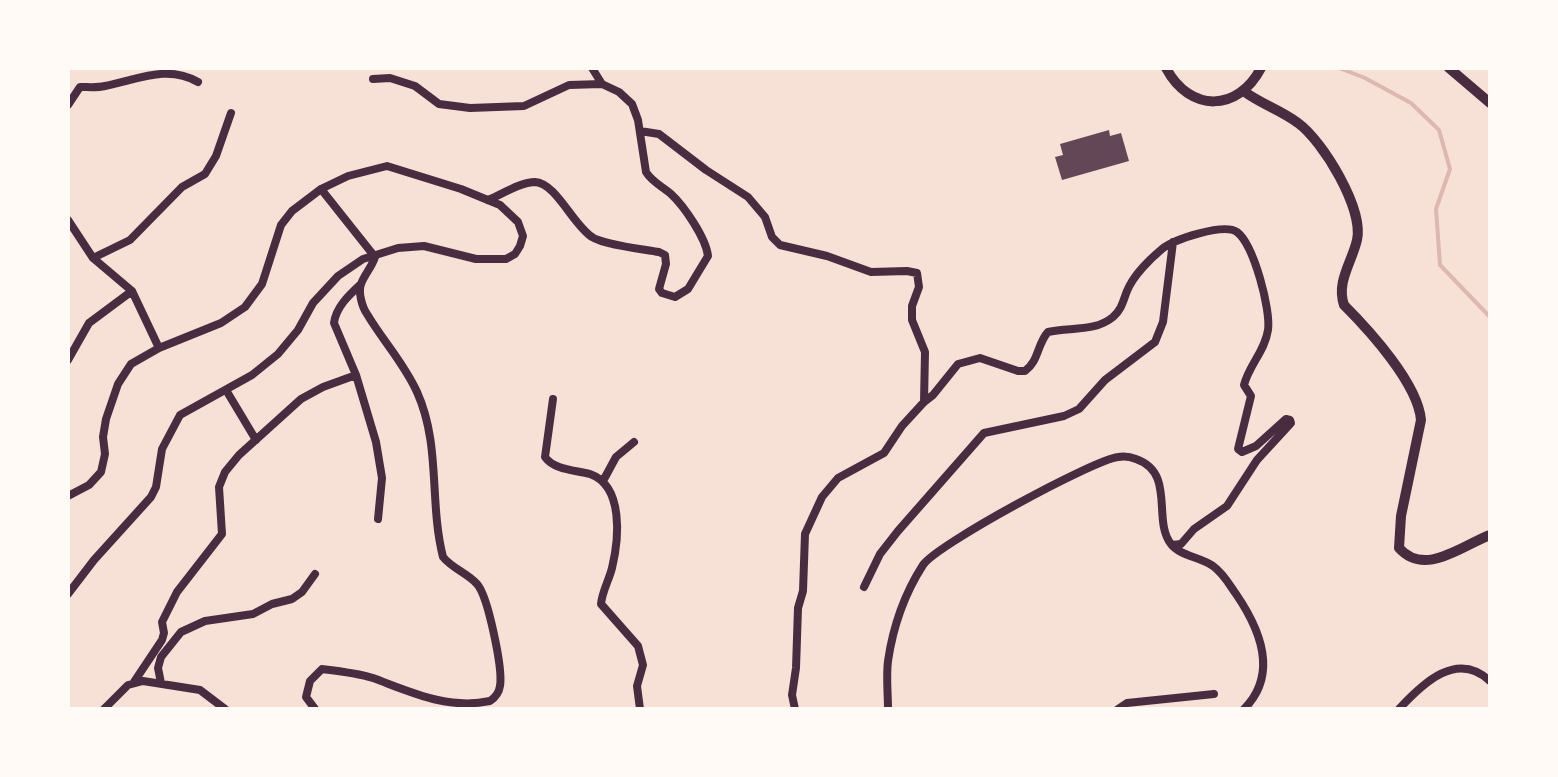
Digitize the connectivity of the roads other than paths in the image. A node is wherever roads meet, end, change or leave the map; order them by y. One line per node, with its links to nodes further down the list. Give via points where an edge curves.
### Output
1 (592, 68): 7 (street)
2 (1166, 68): 8 (street, via 1175,83 1199,100 1226,99)
3 (1261, 68): 8 (street)
4 (1449, 68): 9 (street)
5 (373, 79): 7 (street, via 390,78 415,86 439,104 470,108 524,106 569,85)
6 (198, 82): 10 (street, via 172,72 80,87)
7 (602, 84): 12 (street, via 632,104)
8 (1249, 88): 32 (street, via 1257,101 1301,125 1328,158 1357,220 1344,305 1400,372 1419,406 1399,548 1418,561 1432,561)
9 (1490, 103)
10 (68, 105)
11 (231, 113): 18 (street, via 205,174 182,187 130,240)
12 (640, 131): 14 (street, via 650,179 673,195 707,247 708,256 682,295 659,289 665,255 595,239 546,186 530,183); 26 (street, via 659,134 748,197 780,245 871,272 917,273 912,320 925,352)
13 (321, 189): 14 (street, via 387,166); 17 (street); 21 (street, via 281,225 262,284 245,307 221,323)
14 (487, 200): 17 (street, via 507,210 521,229 520,246 506,259 476,259 424,246)
15 (68, 220): 18 (street)
16 (1173, 242): 26 (street, via 1138,274 1113,318 1088,328 1048,332 1025,371 986,359 966,360); 33 (street, via 1224,229 1244,241 1260,282 1268,327 1263,348 1247,370 1244,385 1251,396 1238,449 1256,446 1286,419 1291,423 1257,460 1227,506 1181,544); 35 (street, via 1163,322 1155,342 1105,380 1079,409 984,433 880,554)
17 (375, 257): 19 (street); 24 (street, via 338,276 278,354)
18 (93, 258): 20 (street)
19 (361, 284): 23 (street, via 334,318); 43 (street, via 367,314 402,363 428,421 443,557 483,593 495,636 500,687 490,701 449,702 322,669 310,681 306,697)
20 (132, 291): 21 (street); 22 (street, via 89,323)
21 (159, 348): 30 (street, via 122,374 106,419 101,472)
22 (68, 360)
23 (356, 375): 27 (street, via 301,399); 31 (street, via 382,478)
24 (226, 390): 27 (street); 36 (street, via 180,415 162,449 151,497)
25 (553, 399): 29 (street, via 545,457)
26 (924, 402): 45 (street, via 884,453 838,478 810,520 798,608)
27 (256, 440): 38 (street, via 225,472 219,487 222,534 177,592 162,622 162,640)
28 (634, 442): 29 (street, via 616,457)
29 (603, 481): 44 (street, via 612,492 616,538 601,604 638,646 643,665 637,686)
30 (68, 496)
31 (378, 519)
32 (1490, 535)
33 (1172, 545): 46 (street, via 1154,472 1134,457 1084,468 949,544 925,561 901,611 888,662); 48 (street, via 1221,573 1255,625 1263,647 1262,674 1254,699)
34 (315, 574): 39 (street, via 292,599 181,632 161,657)
35 (864, 587)
36 (68, 594)
37 (1490, 681): 49 (street, via 1467,668 1452,668 1432,677)
38 (134, 682): 39 (street); 41 (street)
39 (161, 683): 42 (street, via 200,690)
40 (1214, 694): 47 (street, via 1127,703)
41 (104, 709)
42 (225, 709)
43 (315, 709)
44 (640, 709)
45 (795, 709)
46 (888, 709)
47 (1118, 709)
48 (1244, 709)
49 (1399, 709)

